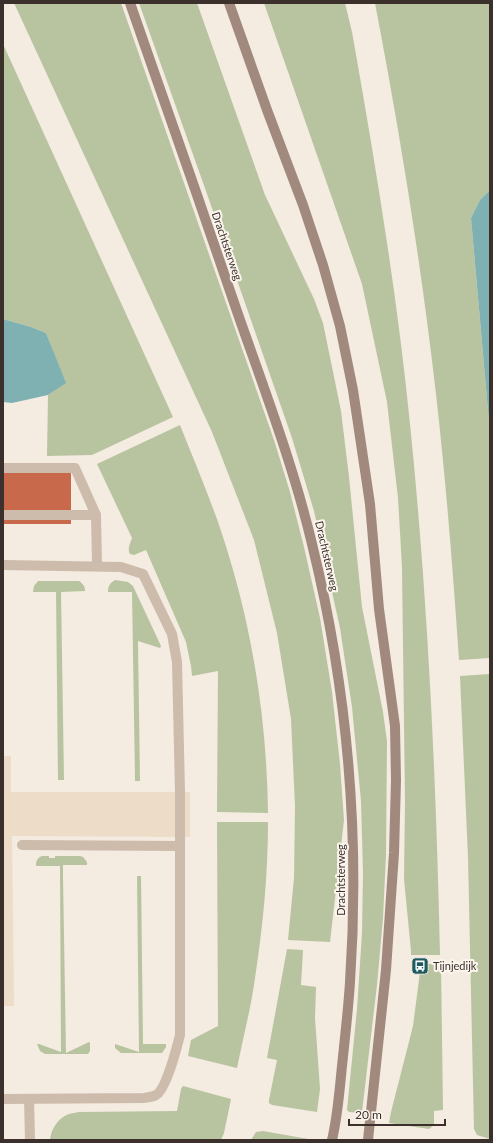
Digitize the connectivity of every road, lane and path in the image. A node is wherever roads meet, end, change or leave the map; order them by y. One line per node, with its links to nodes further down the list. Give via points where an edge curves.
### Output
1 (130, 3): 13 (main road, Drachtsterweg, via 289,461 313,545 330,624 349,778 354,895 348,1011)
2 (229, 3): 14 (main road, via 323,265 354,390 368,490 395,726 396,780 386,970)
3 (3, 468): 5 (lane, via 76,468)
4 (3, 515): 5 (lane)
5 (96, 515): 7 (lane)
6 (3, 565): 7 (lane)
7 (97, 566): 9 (lane, via 121,567 143,574 172,634 177,662)
8 (22, 845): 9 (lane)
9 (180, 846): 11 (lane, via 180,1035 163,1088 157,1095 144,1098)
10 (3, 1100): 11 (lane)
11 (29, 1100): 12 (lane)
12 (30, 1140)
13 (332, 1140)
14 (368, 1140)

